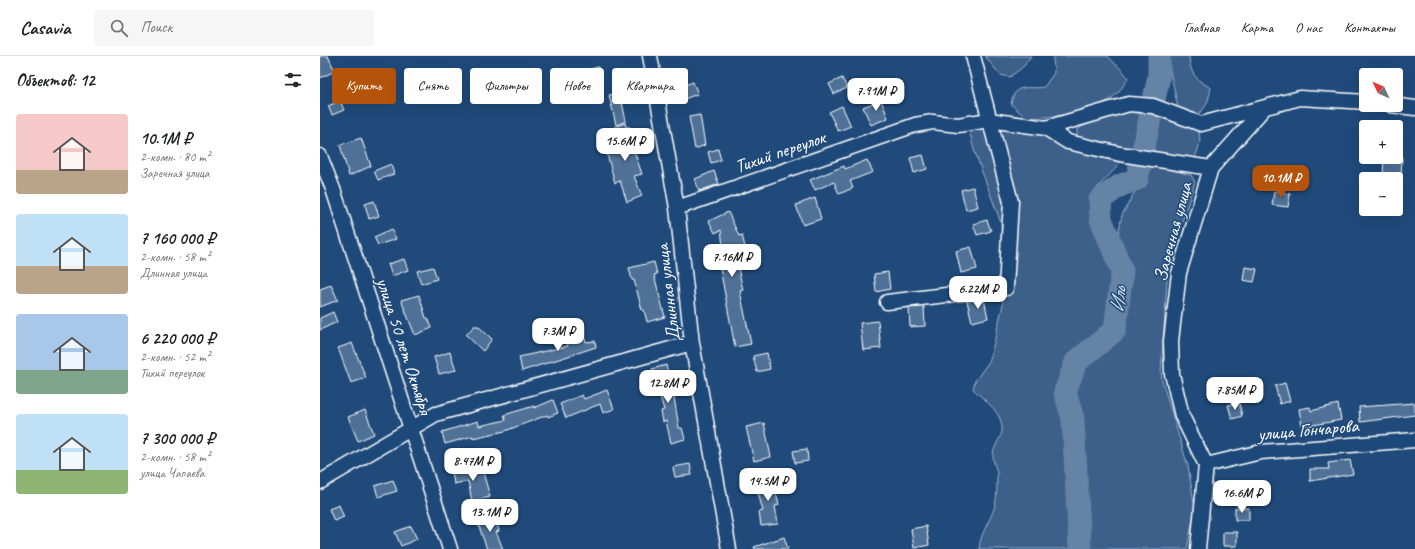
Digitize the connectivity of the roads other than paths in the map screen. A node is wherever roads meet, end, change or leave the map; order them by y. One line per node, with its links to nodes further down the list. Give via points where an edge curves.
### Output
1 (650, 56): 11 (street, Длинная улица)
2 (973, 56): 7 (street)
3 (1359, 102): 5 (street, via 1300,98)
4 (1403, 106): 6 (street)
5 (1266, 107): 8 (street, via 1201,124 1153,106 1130,104); 10 (street, Заречная улица)
6 (1415, 108)
7 (989, 120): 8 (street, Тихий переулок); 11 (street, Тихий переулок, via 958,125 933,122 915,125); 12 (street, via 1011,202 1006,288)
8 (1046, 128): 10 (street, via 1068,142 1120,154)
9 (320, 156): 14 (street, улица 50 лет Октября)
10 (1211, 168): 16 (street, Заречная улица, via 1179,273 1171,340 1172,374 1182,416)
11 (677, 208): 13 (street, Длинная улица)
12 (887, 302)
13 (692, 342): 14 (street, via 436,414); 19 (street, Длинная улица)
14 (411, 430): 17 (street); 18 (street, улица 50 лет Октября)
15 (1415, 440): 16 (street, улица Гончарова, via 1261,452)
16 (1206, 465): 20 (street)
17 (320, 482)
18 (450, 549)
19 (729, 549)
20 (1198, 549)

